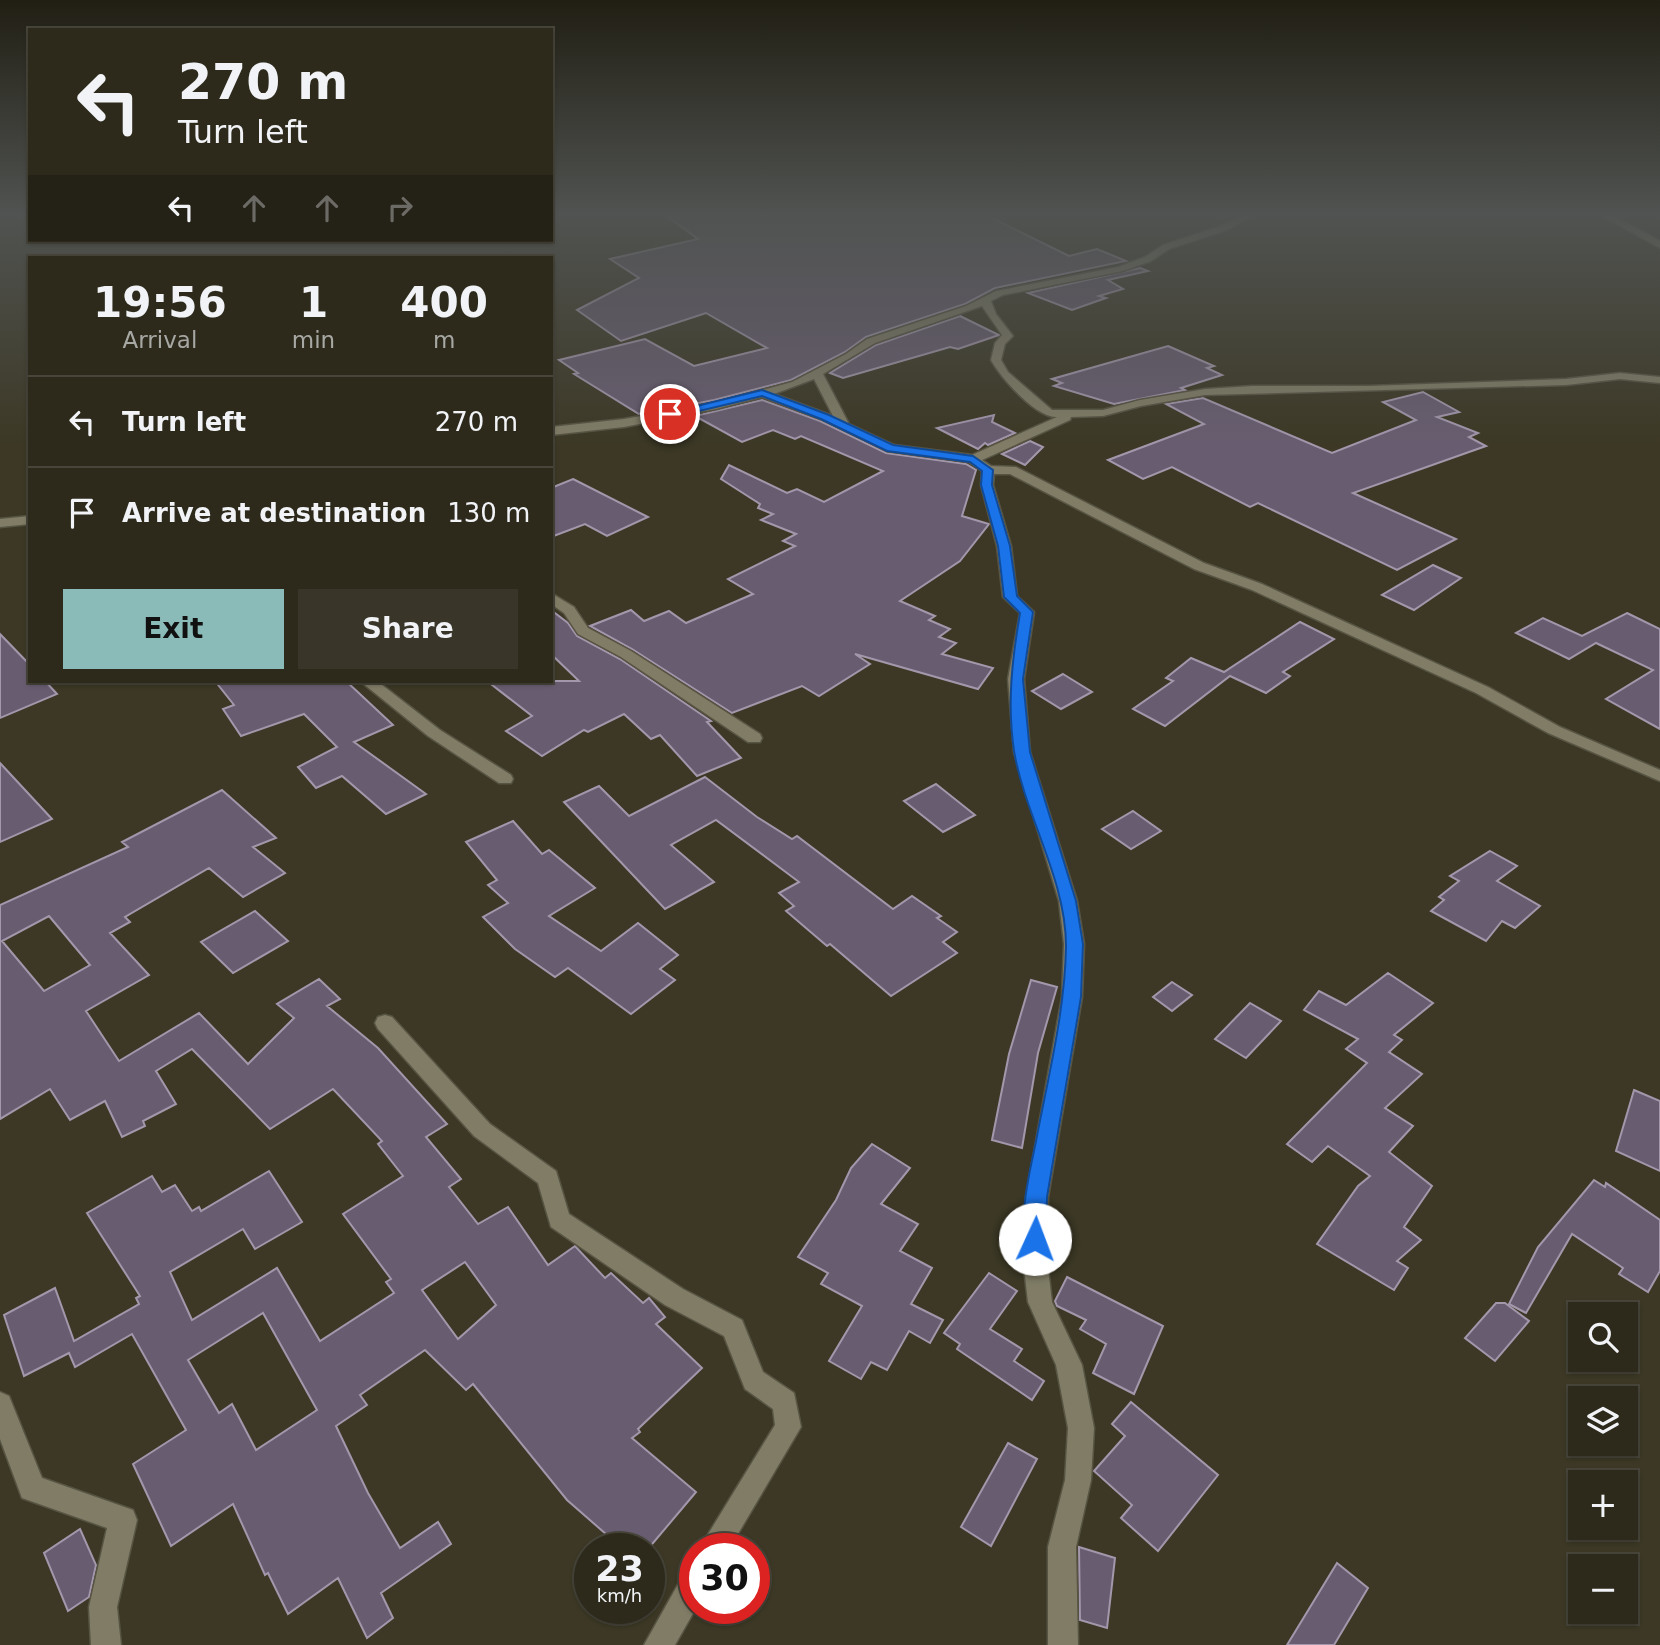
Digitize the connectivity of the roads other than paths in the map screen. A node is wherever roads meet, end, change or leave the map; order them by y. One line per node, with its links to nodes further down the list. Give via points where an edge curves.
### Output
1 (1008, 292): 2 (street)
2 (986, 301): 3 (street, via 871,341); 6 (street, via 992,319 1007,336 996,360 1004,374)
3 (817, 374): 5 (street); 8 (street)
4 (1660, 380): 7 (street, via 1620,376 1369,389 1252,389 1205,392 1104,413)
5 (762, 393): 8 (street); 9 (street, via 624,423)
6 (1049, 414): 7 (street); 10 (street)
7 (1076, 414): 10 (street)
8 (844, 426): 11 (street, via 891,448)
9 (553, 430)
10 (1022, 433): 11 (street)
11 (980, 465): 19 (street, via 1012,470 1199,566 1269,592 1482,690 1554,730); 27 (street, via 1004,546 1010,597 1027,612 1016,679 1022,752 1068,901 1074,944 1072,997 1037,1197 1035,1260 1040,1302 1069,1365 1082,1428 1078,1480 1062,1547)
12 (28, 520): 13 (street)
13 (0, 523)
14 (28, 530): 15 (street)
15 (0, 532)
16 (553, 598): 18 (street, via 569,610 583,631)
17 (371, 683): 20 (street, via 434,733)
18 (754, 738)
19 (1660, 776)
20 (505, 779)
21 (385, 1023): 23 (street, via 482,1130 548,1178 559,1220 674,1297 733,1328 754,1380 785,1402 788,1427)
22 (0, 1405): 25 (street, via 32,1488 123,1520 103,1607)
23 (723, 1533)
24 (679, 1609): 26 (street)
25 (106, 1645)
26 (659, 1645)
27 (1063, 1645)

